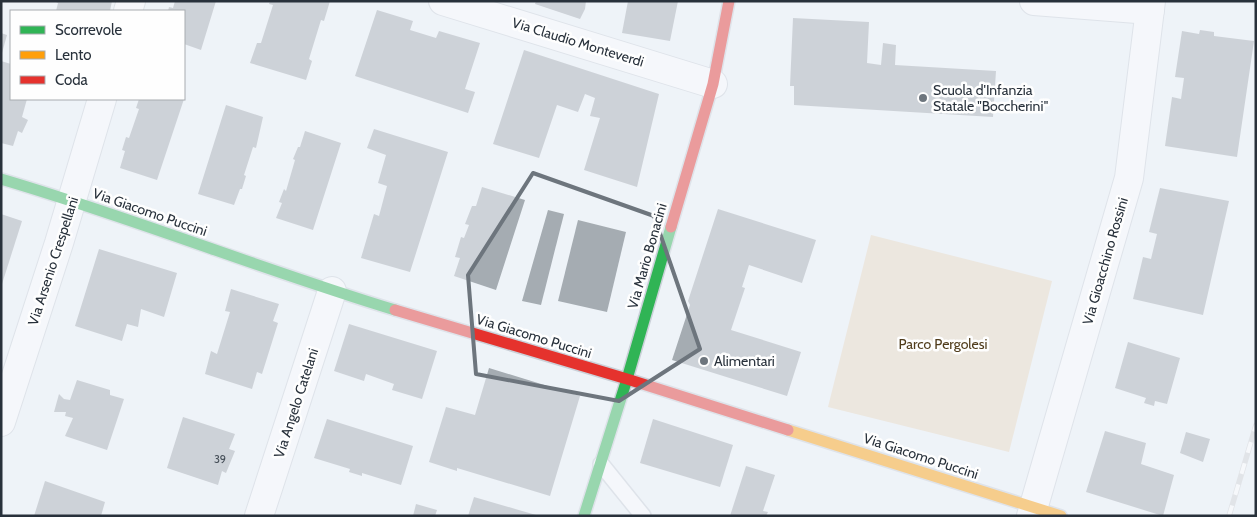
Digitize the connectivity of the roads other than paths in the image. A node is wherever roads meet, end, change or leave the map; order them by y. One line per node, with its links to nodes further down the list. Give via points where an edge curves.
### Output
1 (444, 1): 5 (street, Via Claudio Monteverdi)
2 (729, 1): 5 (street, Via Mario Bonacini)
3 (1034, 1): 4 (street)
4 (1150, 6): 13 (street, Via Gioacchino Rossini, via 1129,178)
5 (713, 84): 10 (street, Via Mario Bonacini)
6 (102, 100): 8 (street, Via Arsenio Crespellani)
7 (1, 179): 8 (street, Via Giacomo Puccini)
8 (72, 200): 9 (street, Via Giacomo Puccini); 11 (street, Via Arsenio Crespellani)
9 (332, 291): 10 (street, Via Giacomo Puccini); 14 (street, Via Angelo Catelani)
10 (627, 379): 12 (street, Via Mario Bonacini); 13 (street, Via Giacomo Puccini)
11 (1, 422)
12 (601, 464): 15 (street, Via Mario Bonacini); 16 (lane)
13 (1032, 511): 17 (street, Via Giacomo Puccini)
14 (259, 516)
15 (584, 516)
16 (643, 516)
17 (1060, 516)

